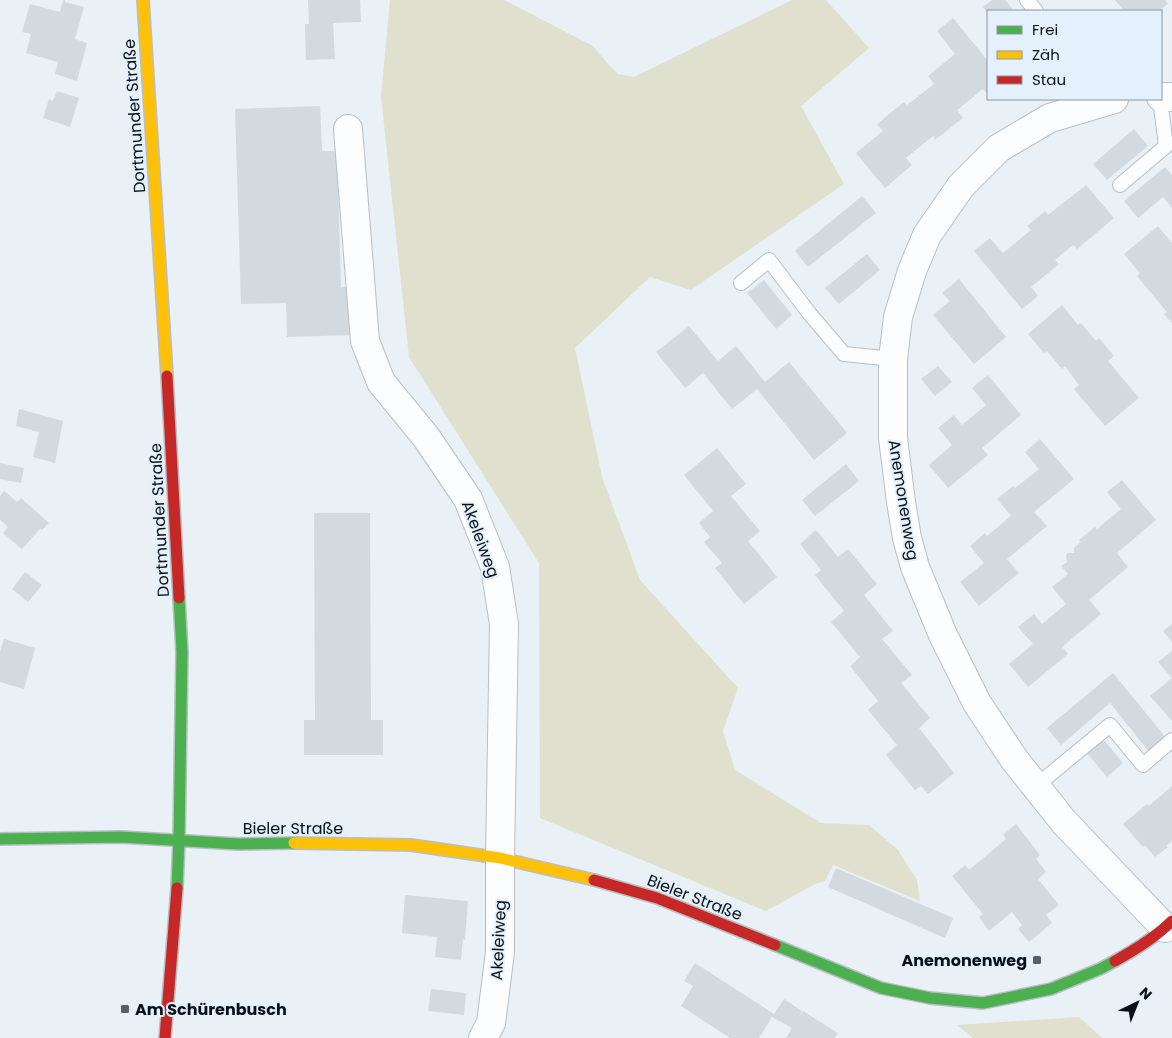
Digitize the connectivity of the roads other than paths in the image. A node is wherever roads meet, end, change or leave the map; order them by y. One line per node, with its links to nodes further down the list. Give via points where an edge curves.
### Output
1 (142, 0): 14 (street, Dortmunder Straße, via 182,652)
2 (1027, 0): 3 (lane)
3 (1035, 10)
4 (1107, 100): 10 (street, Anemonenweg, via 1050,118 999,148 961,186 926,235 898,317)
5 (1161, 100): 7 (lane)
6 (348, 129): 15 (street, Akeleiweg, via 365,341 382,382 426,437 468,499 495,566 504,624)
7 (1169, 150): 8 (lane)
8 (1120, 185)
9 (741, 283): 10 (lane, via 768,260 844,354)
10 (893, 359): 12 (street, Anemonenweg, via 893,438 915,567 943,635 977,703)
11 (1172, 740): 12 (lane, via 1142,764 1110,725)
12 (1036, 786): 16 (street, Anemonenweg, via 1064,822)
13 (0, 839): 14 (street, via 109,837)
14 (179, 840): 15 (street, Bieler Straße, via 238,844 411,845); 17 (street, Dortmunder Straße)
15 (500, 858): 16 (street, Bieler Straße, via 657,898 881,988 930,998 983,1003 1051,989 1128,954); 18 (street, Akeleiweg, via 500,952 491,1023)
16 (1168, 924)
17 (165, 1038)
18 (483, 1038)

